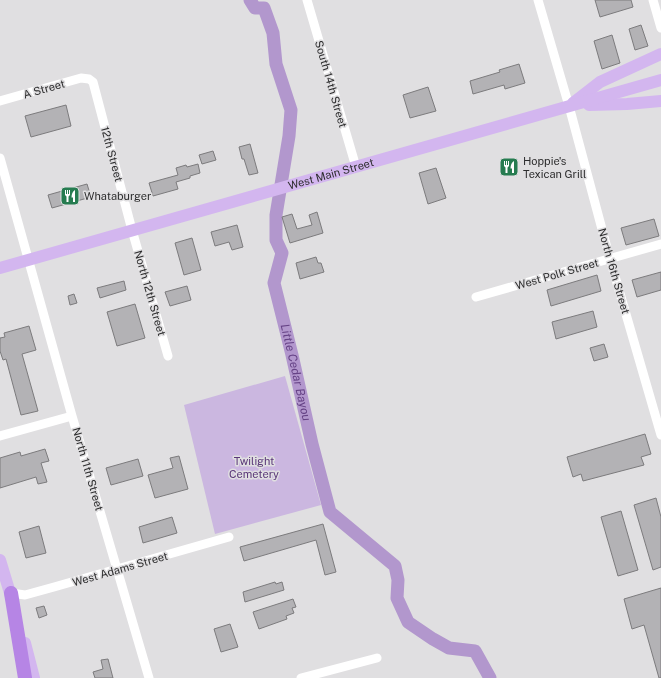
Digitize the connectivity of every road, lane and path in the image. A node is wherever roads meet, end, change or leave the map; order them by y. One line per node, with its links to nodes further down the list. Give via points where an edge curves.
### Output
1 (307, 0): 12 (street, South 14th Street)
2 (538, 0): 10 (street, North 16th Street)
3 (653, 0): 4 (street)
4 (661, 28)
5 (661, 54): 10 (main road, via 600,82)
6 (89, 79): 8 (street, A Street, via 81,78); 13 (street, 12th Street, via 93,82)
7 (661, 80): 10 (main road, West Main Street)
8 (0, 101)
9 (661, 101): 10 (main road)
10 (569, 106): 12 (main road, West Main Street); 15 (street, North 16th Street)
11 (0, 158): 16 (street, North 11th Street)
12 (356, 168): 13 (main road, West Main Street)
13 (132, 230): 16 (main road, West Main Street); 19 (street, North 12th Street)
14 (661, 244): 15 (street, West Polk Street)
15 (610, 259): 18 (street, West Polk Street); 21 (street, North 16th Street)
16 (29, 260): 17 (main road, West Main Street); 20 (street, North 11th Street)
17 (0, 268)
18 (476, 297)
19 (168, 356)
20 (72, 416): 22 (street); 25 (street, North 11th Street)
21 (661, 435)
22 (0, 436)
23 (229, 537): 25 (street, West Adams Street)
24 (0, 560): 26 (main road)
25 (117, 570): 26 (street, West Adams Street, via 24,595); 30 (street, North 11th Street)
26 (11, 593): 28 (highway); 29 (main road)
27 (377, 658): 31 (street)
28 (26, 678)
29 (34, 678)
30 (149, 678)
31 (301, 678)

